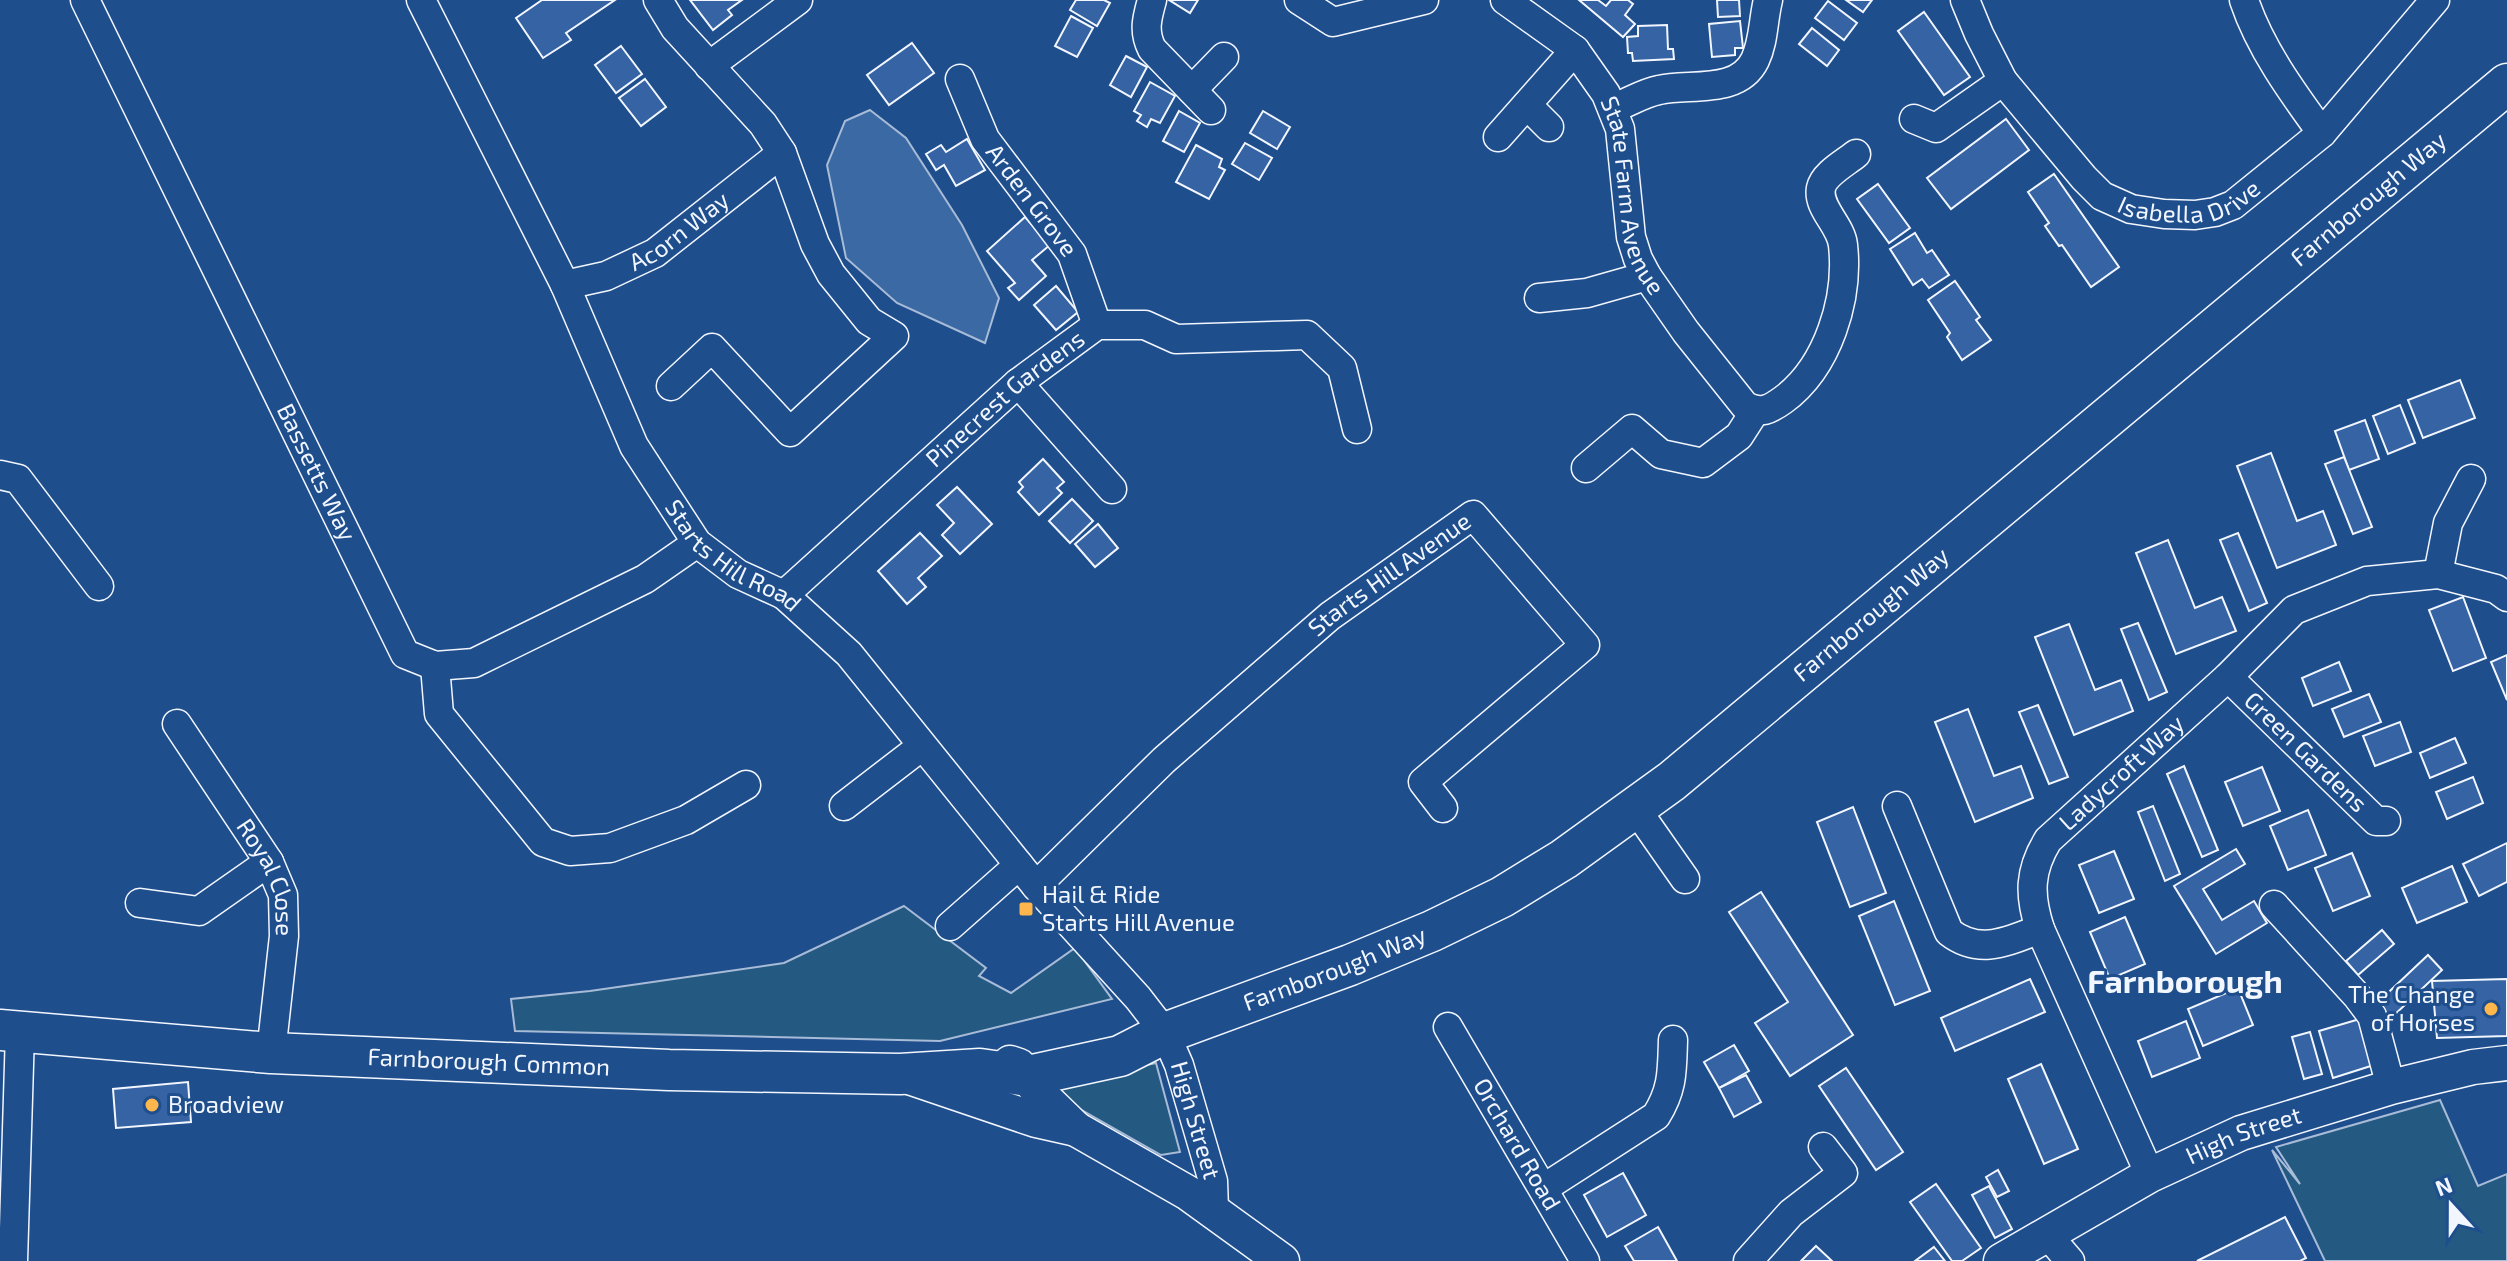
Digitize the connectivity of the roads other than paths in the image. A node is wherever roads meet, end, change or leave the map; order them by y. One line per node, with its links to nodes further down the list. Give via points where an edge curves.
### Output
1 (85, 0): 44 (street, Bassetts Way, via 405,654)
2 (421, 0): 28 (street, Starts Hill Road)
3 (658, 0): 15 (street)
4 (798, 0): 15 (street)
5 (1152, 0): 14 (street, via 1148,41 1201,100)
6 (1299, 0): 7 (street, via 1333,22)
7 (1424, 0)
8 (1768, 0): 20 (street, via 1754,61 1737,79 1654,90)
9 (1965, 0): 17 (street, Isabella Drive)
10 (2244, 0): 23 (street, via 2265,49)
11 (2435, 0): 23 (street, Isabella Drive)
12 (1525, 5): 13 (street, State Farm Avenue)
13 (1575, 50): 19 (street); 20 (street, State Farm Avenue)
14 (1224, 57)
15 (709, 66): 25 (street, via 763,124)
16 (960, 79): 30 (street, Arden Grove, via 985,139 1072,254)
17 (2003, 81): 21 (street, via 1936,128); 23 (street, Isabella Drive, via 2084,178 2102,196 2131,209 2164,214 2215,212 2233,205)
18 (2507, 84): 52 (highway, Farnborough Way)
19 (1527, 105): 22 (street); 24 (street)
20 (1613, 108): 27 (street, State Farm Avenue, via 1620,129 1631,237)
21 (1914, 119)
22 (1549, 127)
23 (2322, 133)
24 (1498, 137)
25 (782, 153): 28 (street, Acorn Way, via 655,253 606,276); 32 (street, via 831,274 869,321 894,336 790,432 712,348)
26 (1856, 154): 33 (street, via 1821,187 1843,242 1841,291 1825,346 1802,384 1770,410)
27 (1647, 276): 29 (street, via 1587,293); 33 (street, State Farm Avenue)
28 (565, 285): 39 (street, Starts Hill Road, via 634,446)
29 (1539, 298)
30 (1097, 325): 31 (street, Pinecrest Gardens); 34 (street, Pinecrest Gardens, via 1145,325 1176,339 1307,335 1342,368)
31 (1018, 383): 38 (street); 42 (street, Pinecrest Gardens)
32 (671, 386)
33 (1750, 408): 35 (street, via 1739,436 1703,463 1661,454 1632,429)
34 (1357, 429)
35 (1586, 468)
36 (0, 475): 41 (street, via 18,479)
37 (2471, 479): 40 (street, via 2448,523)
38 (1112, 489)
39 (697, 543): 42 (street, Starts Hill Road, via 738,574); 44 (street, via 645,579 474,663)
40 (2438, 574): 43 (street, Ladycroft Way, via 2496,589); 45 (street, Ladycroft Way, via 2367,581 2294,610)
41 (99, 586)
42 (784, 595): 47 (street, Starts Hill Road, via 849,654)
43 (2507, 597)
44 (435, 666): 48 (street, via 439,714 543,842 570,851 610,848 686,820)
45 (2228, 677): 53 (street, Green Gardens, via 2376,821); 60 (street, Ladycroft Way, via 2048,840 2032,885)
46 (177, 724): 54 (street, Royal Close)
47 (922, 746): 49 (street); 55 (street, Starts Hill Road)
48 (746, 785)
49 (844, 806)
50 (1897, 806): 60 (street, via 1949,932 1978,945)
51 (1443, 808): 55 (street, Starts Hill Avenue, via 1423,782 1585,645 1473,515 1330,616)
52 (1636, 809): 56 (street); 63 (highway, Farnborough Way, via 1529,881 1445,925)
53 (2386, 821)
54 (269, 862): 57 (street, via 199,911); 65 (street, Royal Close, via 283,895 284,936)
55 (1028, 876): 59 (street); 63 (street, Starts Hill Road)
56 (1685, 879)
57 (140, 903)
58 (2274, 905): 69 (street, via 2372,1016)
59 (950, 926)
60 (2040, 929): 72 (street, Ladycroft Way)
61 (1448, 1027): 73 (street, Orchard Road)
62 (10, 1031): 65 (highway, Farnborough Common); 76 (street)
63 (1165, 1033): 67 (highway, Farnborough Common, via 1120,1056); 74 (street, High Street, via 1213,1181)
64 (1673, 1040): 73 (street, via 1672,1080 1656,1116)
65 (271, 1053): 68 (highway, Farnborough Common)
66 (2507, 1063): 69 (main road, High Street)
67 (1003, 1068): 68 (highway, Farnborough Common); 70 (main road, High Street)
68 (900, 1074): 70 (main road, High Street)
69 (2391, 1087): 72 (main road, High Street, via 2241,1133)
70 (1076, 1129): 74 (main road, High Street)
71 (1823, 1147): 79 (street, via 1843,1173 1791,1213)
72 (2150, 1175): 75 (main road, High Street)
73 (1544, 1188): 78 (street, Orchard Road)
74 (1214, 1210): 77 (main road, High Street)
75 (2046, 1233): 80 (main road, High Street); 81 (street)
76 (13, 1261)
77 (1282, 1261)
78 (1585, 1261)
79 (1748, 1261)
80 (2001, 1261)
81 (2070, 1261)

